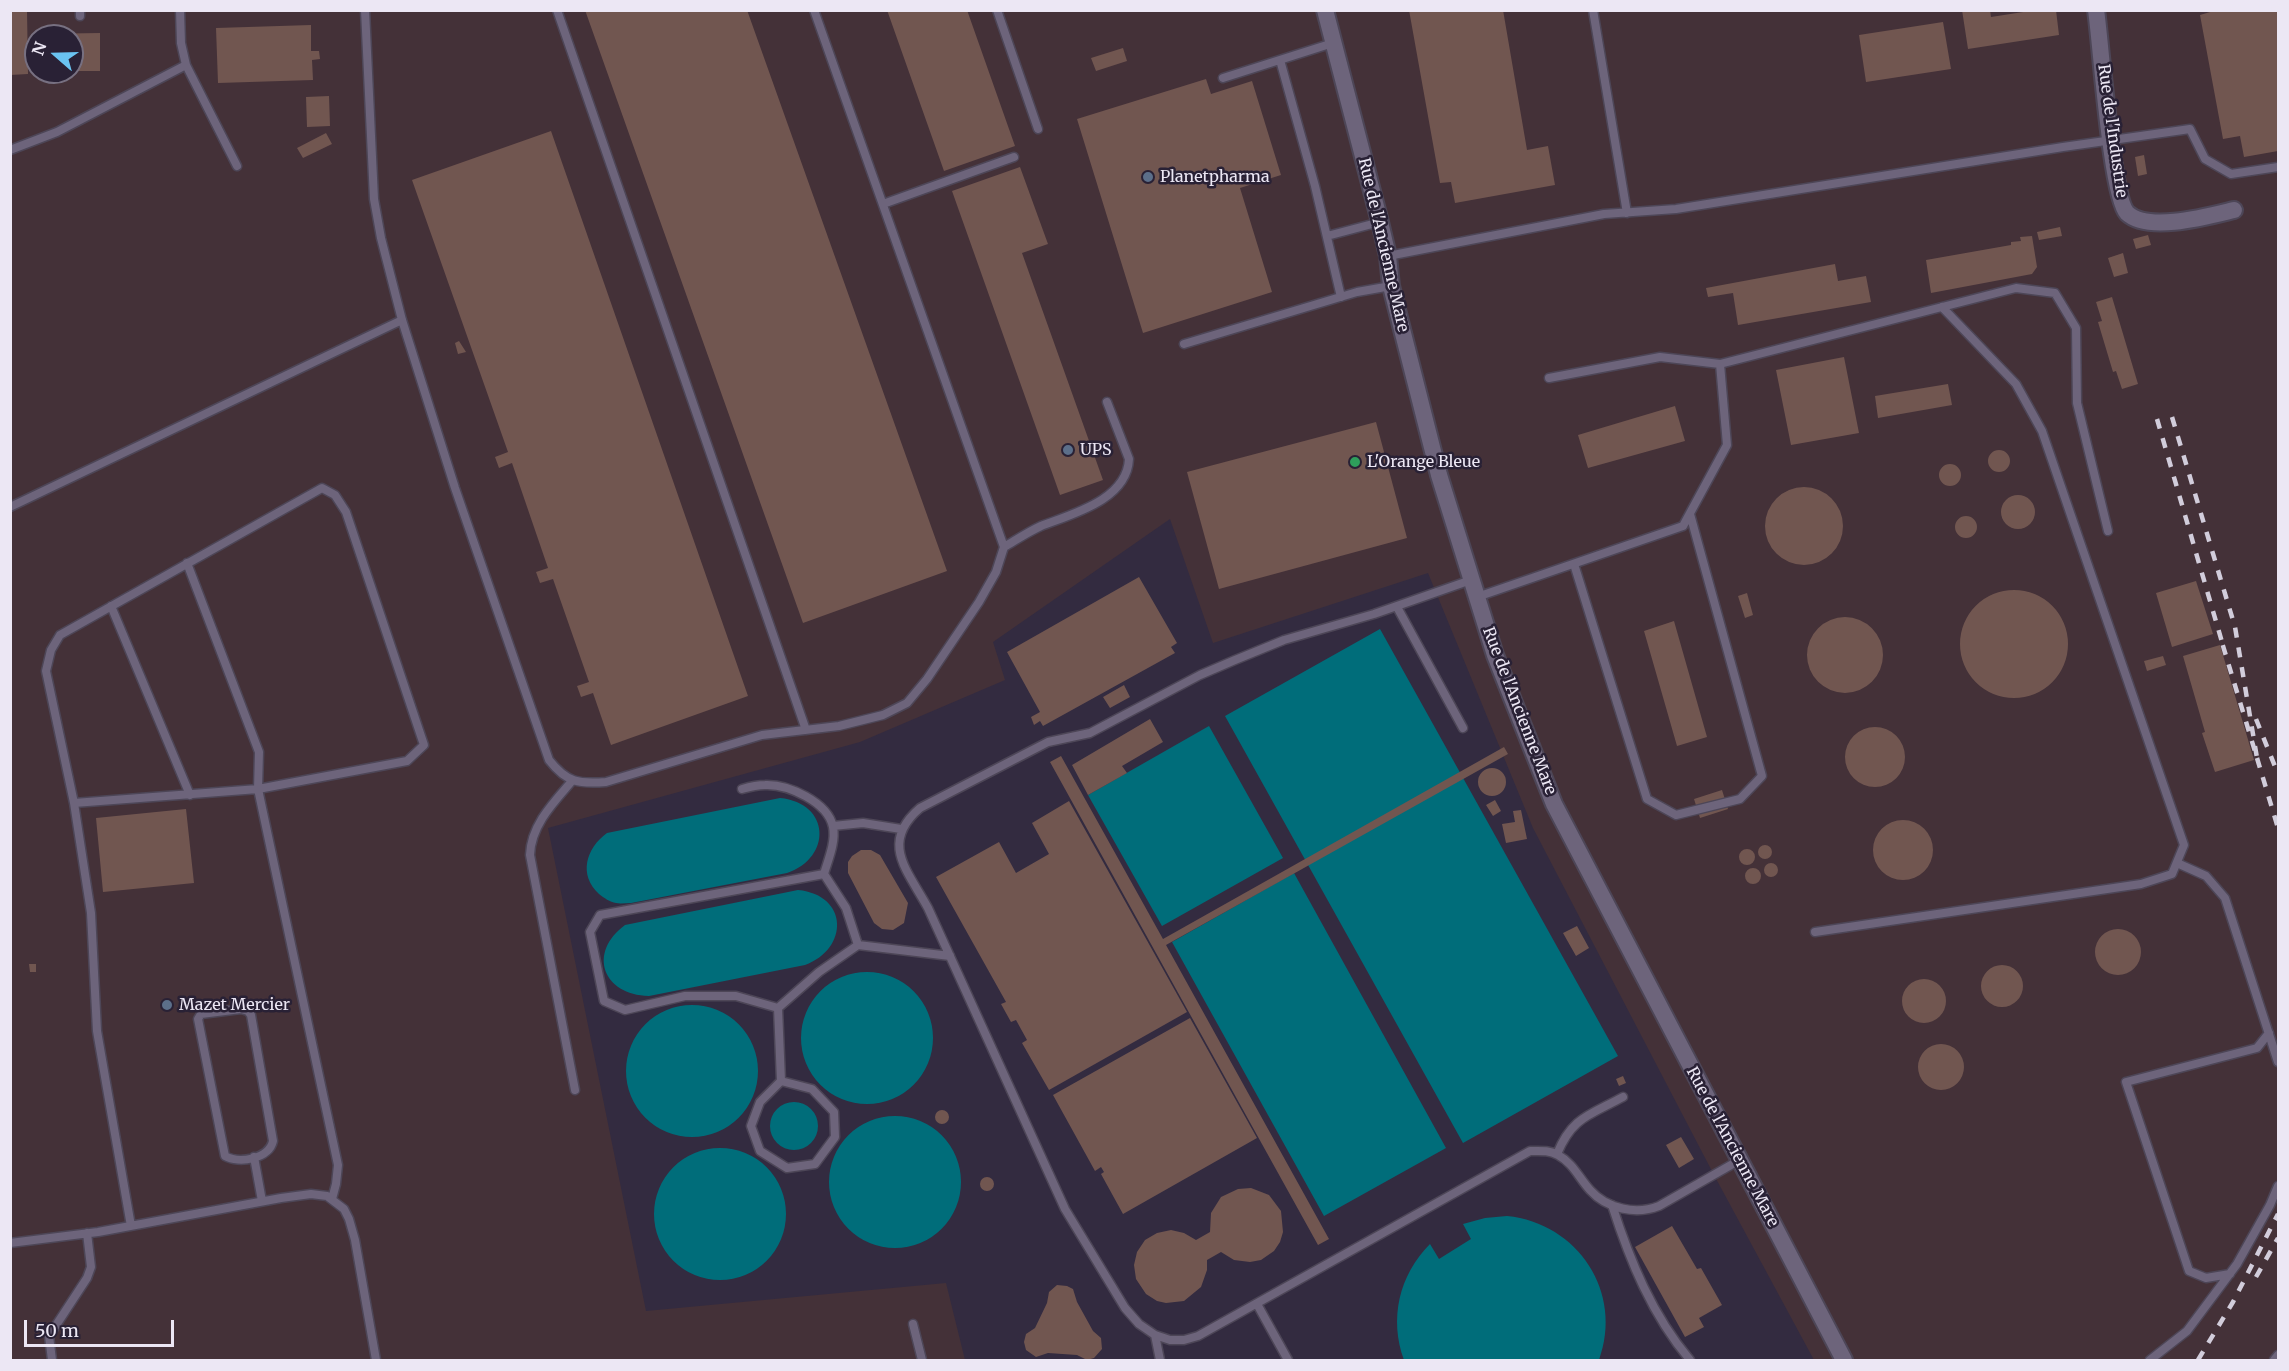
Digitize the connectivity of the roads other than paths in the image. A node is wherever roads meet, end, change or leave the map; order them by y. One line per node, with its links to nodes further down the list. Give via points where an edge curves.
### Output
1 (180, 10): 11 (lane)
2 (365, 10): 28 (lane, via 374,199)
3 (557, 10): 44 (lane)
4 (814, 10): 19 (lane)
5 (997, 10): 13 (lane)
6 (1325, 10): 9 (street, Rue de l'Ancienne Mare)
7 (1593, 10): 21 (lane)
8 (2096, 10): 14 (street, Rue de l'Industrie)
9 (1333, 43): 10 (lane); 22 (street, Rue de l'Ancienne Mare)
10 (1280, 60): 12 (lane); 23 (lane)
11 (186, 65): 15 (lane, via 57,132); 17 (lane)
12 (1223, 78)
13 (1038, 129)
14 (2110, 141): 18 (lane, via 2190,129 2205,159 2232,174); 20 (street, Rue de l'Industrie, via 2120,199 2127,212 2139,219 2189,220); 21 (lane, via 1676,209)
15 (10, 150)
16 (1014, 157): 19 (lane)
17 (237, 166)
18 (2278, 167)
19 (883, 204): 36 (lane)
20 (2234, 210)
21 (1627, 213): 24 (lane, via 1604,214)
22 (1380, 222): 23 (lane); 24 (street, Rue de l'Ancienne Mare)
23 (1327, 236): 26 (lane)
24 (1388, 256): 25 (street, Rue de l'Ancienne Mare)
25 (1391, 285): 26 (lane); 39 (street, Rue de l'Ancienne Mare, via 1439,475)
26 (1341, 297): 29 (lane)
27 (1942, 307): 30 (lane); 35 (lane, via 2016,288 2055,293 2076,328 2077,403); 52 (lane, via 2016,384 2042,431 2184,845)
28 (402, 320): 33 (lane); 45 (lane, via 549,760)
29 (1184, 344)
30 (1720, 364): 31 (lane, via 1660,357); 34 (lane, via 1727,445)
31 (1549, 378)
32 (1107, 402): 36 (lane, via 1129,459 1124,478 1092,506)
33 (10, 507)
34 (1690, 514): 38 (lane, via 1683,526); 38 (lane, via 1762,776 1740,799 1676,814 1647,799)
35 (2108, 531)
36 (1004, 547): 44 (lane, via 996,572 979,602 907,703 883,716)
37 (187, 563): 41 (lane); 46 (lane, via 259,752); 46 (lane, via 322,488 335,495 346,512 424,745 407,761)
38 (1574, 564): 40 (lane)
39 (1471, 580): 40 (street, Rue de l'Ancienne Mare); 42 (lane)
40 (1477, 597): 65 (street, Rue de l'Ancienne Mare, via 1495,655 1554,804)
41 (111, 606): 48 (lane); 49 (lane, via 60,635 46,671)
42 (1397, 607): 43 (lane); 51 (lane, via 1284,640 1200,675 1090,733 1048,742 920,808)
43 (1463, 728)
44 (806, 730): 45 (lane, via 762,735 606,782)
45 (572, 781): 61 (lane, via 534,834 530,855)
46 (258, 789): 48 (lane); 67 (lane, via 338,1165)
47 (741, 789): 50 (lane, via 766,784 802,793 820,807)
48 (190, 795): 49 (lane)
49 (74, 803): 70 (lane, via 91,913 97,1031)
50 (833, 826): 51 (lane, via 863,823); 53 (lane, via 832,850)
51 (902, 829): 56 (lane, via 898,844 902,861)
52 (2176, 863): 54 (lane, via 2172,874 2141,884); 58 (lane, via 2206,876 2225,898)
53 (824, 873): 55 (lane, via 846,908); 57 (lane, via 600,915 590,932 604,1001 625,1010 685,996 736,996)
54 (1815, 932)
55 (858, 945): 56 (lane); 57 (lane)
56 (950, 956): 76 (lane, via 1065,1209 1125,1308)
57 (778, 1008): 60 (lane)
58 (2269, 1034): 59 (lane); 73 (lane, via 2257,1048 2126,1082 2189,1271 2206,1278)
59 (2278, 1062)
60 (781, 1081): 60 (lane, via 760,1102 751,1126 760,1151 787,1168 815,1164 835,1137 834,1112 812,1089)
61 (575, 1090)
62 (1623, 1097): 63 (lane, via 1571,1127)
63 (1557, 1154): 69 (lane, via 1570,1163 1589,1190); 74 (lane, via 1530,1151)
64 (254, 1157): 64 (lane, via 236,1160 225,1156 198,1019 201,1014 241,1009 251,1016 273,1142 267,1153); 68 (lane)
65 (1738, 1161): 69 (lane, via 1648,1210); 78 (street, Rue de l'Ancienne Mare)
66 (2278, 1186): 73 (lane)
67 (332, 1199): 68 (lane, via 311,1194); 80 (lane, via 344,1209 355,1240)
68 (261, 1201): 70 (lane)
69 (1612, 1205): 84 (lane, via 1638,1279)
70 (131, 1226): 71 (lane)
71 (87, 1233): 72 (lane); 79 (lane, via 91,1267 49,1336)
72 (10, 1243)
73 (2230, 1274): 85 (lane, via 2187,1331)
74 (1257, 1304): 76 (lane, via 1191,1338 1170,1340); 83 (lane)
75 (913, 1324): 81 (lane)
76 (1155, 1335): 82 (lane)
77 (2278, 1355): 86 (lane)
78 (1838, 1359)
79 (52, 1360)
80 (376, 1360)
81 (921, 1360)
82 (1160, 1360)
83 (1288, 1360)
84 (1690, 1360)
85 (2150, 1360)
86 (2274, 1360)

